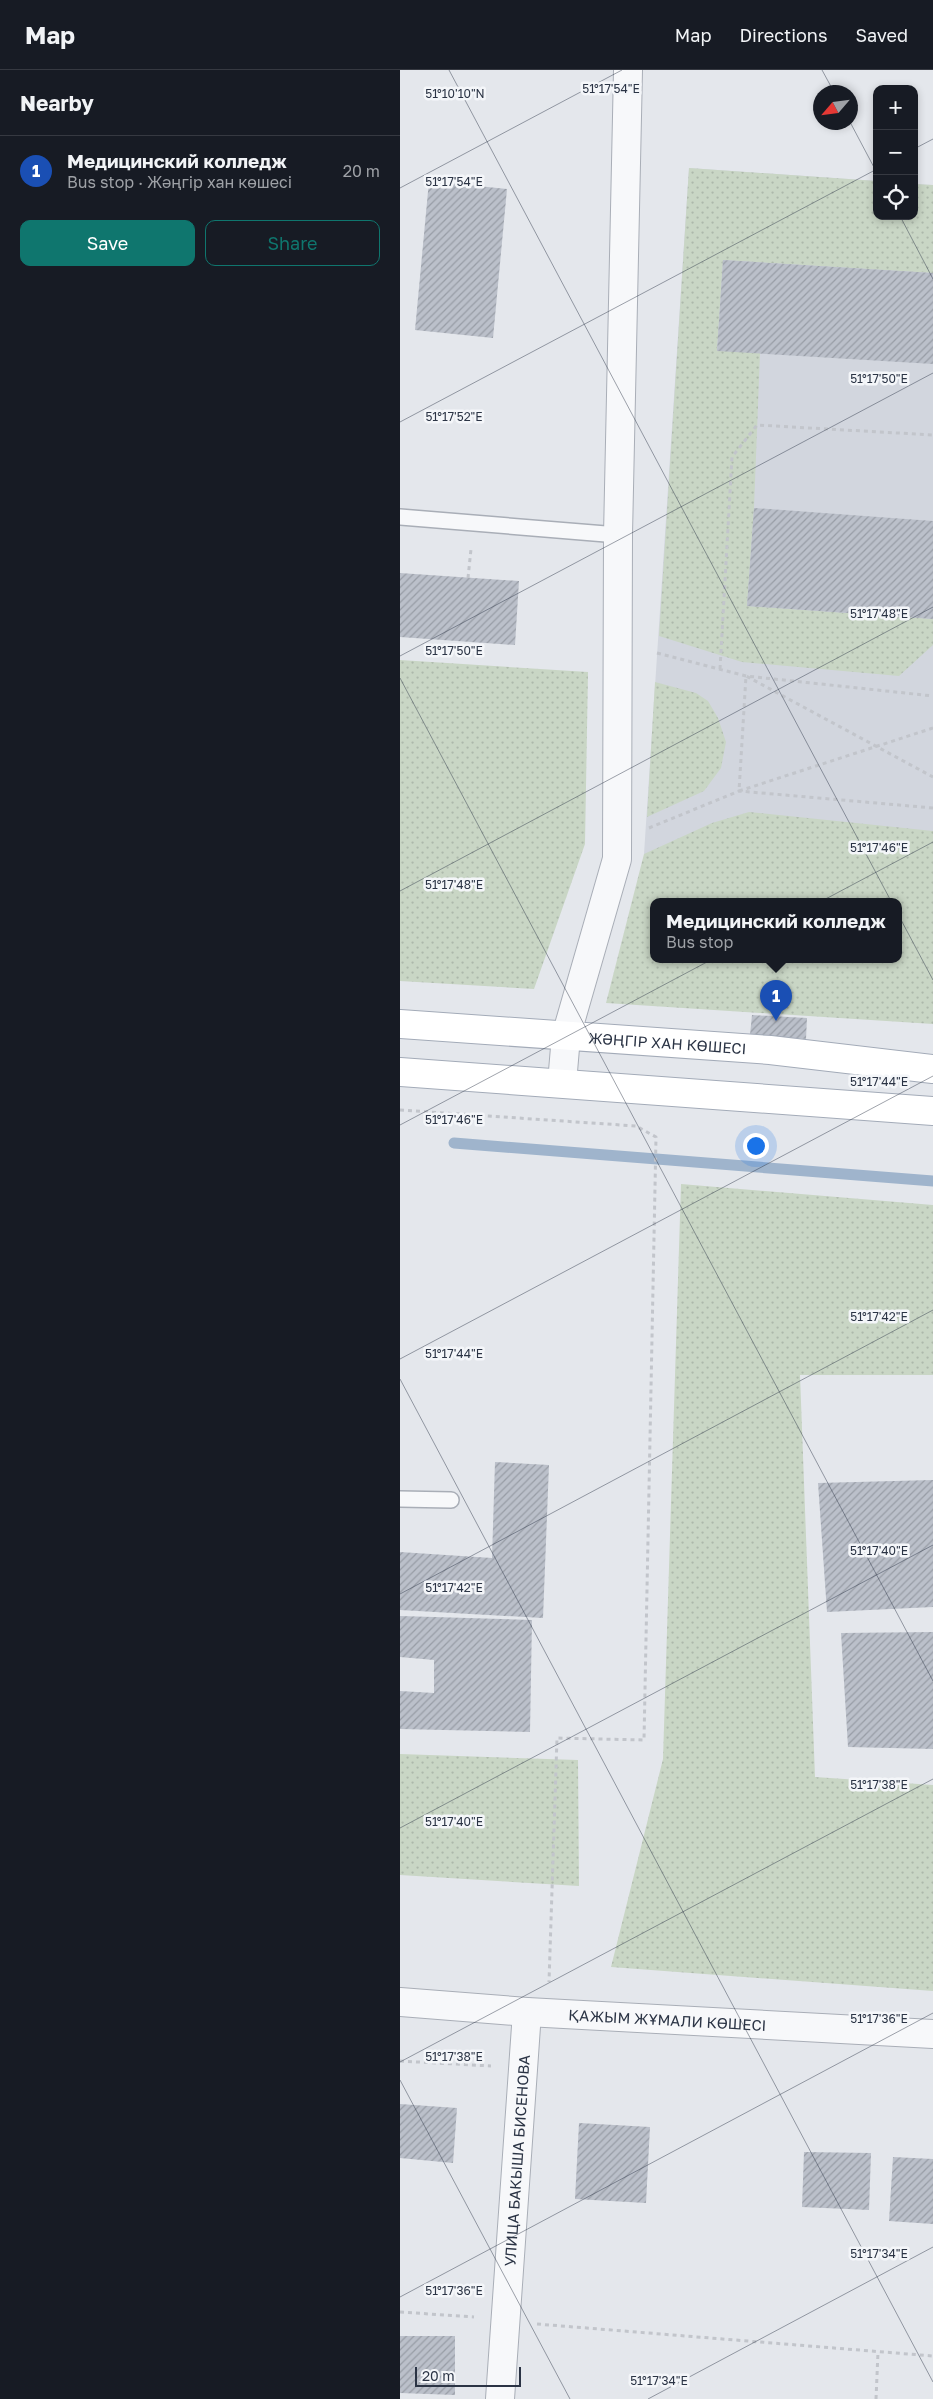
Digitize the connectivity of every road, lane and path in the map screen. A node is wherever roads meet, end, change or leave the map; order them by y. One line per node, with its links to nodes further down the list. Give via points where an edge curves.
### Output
1 (628, 70): 4 (street)
2 (933, 435): 6 (path, via 757,425 732,457)
3 (400, 517): 4 (lane)
4 (618, 535): 14 (street)
5 (657, 653): 6 (path)
6 (720, 669): 7 (path)
7 (746, 676): 8 (path); 10 (path); 12 (path)
8 (933, 696)
9 (933, 728): 10 (path)
10 (876, 747): 11 (path); 12 (path)
11 (933, 777)
12 (739, 791): 13 (path); 14 (path)
13 (933, 808)
14 (617, 841): 16 (street, via 617,858)
15 (400, 1024): 16 (main road, ЖӘҢГІР ХАН КӨШЕСІ)
16 (566, 1036): 17 (main road, ЖӘҢГІР ХАН КӨШЕСІ, via 770,1050); 19 (street)
17 (933, 1069)
18 (400, 1072): 19 (main road)
19 (562, 1083): 21 (main road)
20 (400, 1110): 25 (path, via 636,1126 656,1137 644,1740 557,1738)
21 (933, 1111)
22 (400, 1498): 23 (lane)
23 (451, 1500)
24 (400, 2002): 25 (street, ҚАЖЫМ ЖҰМАЛИ КӨШЕСІ)
25 (537, 2012): 26 (street, ҚАЖЫМ ЖҰМАЛИ КӨШЕСІ); 27 (street, УЛИЦА БАКЫША БИСЕНОВА)
26 (933, 2034)
27 (525, 2042): 28 (path, via 490,2067); 30 (street, УЛИЦА БАКЫША БИСЕНОВА)
28 (400, 2061)
29 (400, 2312): 30 (path)
30 (505, 2321): 31 (path); 33 (street, УЛИЦА БАКЫША БИСЕНОВА)
31 (878, 2352): 32 (path); 34 (path)
32 (933, 2356)
33 (500, 2399)
34 (876, 2399)

